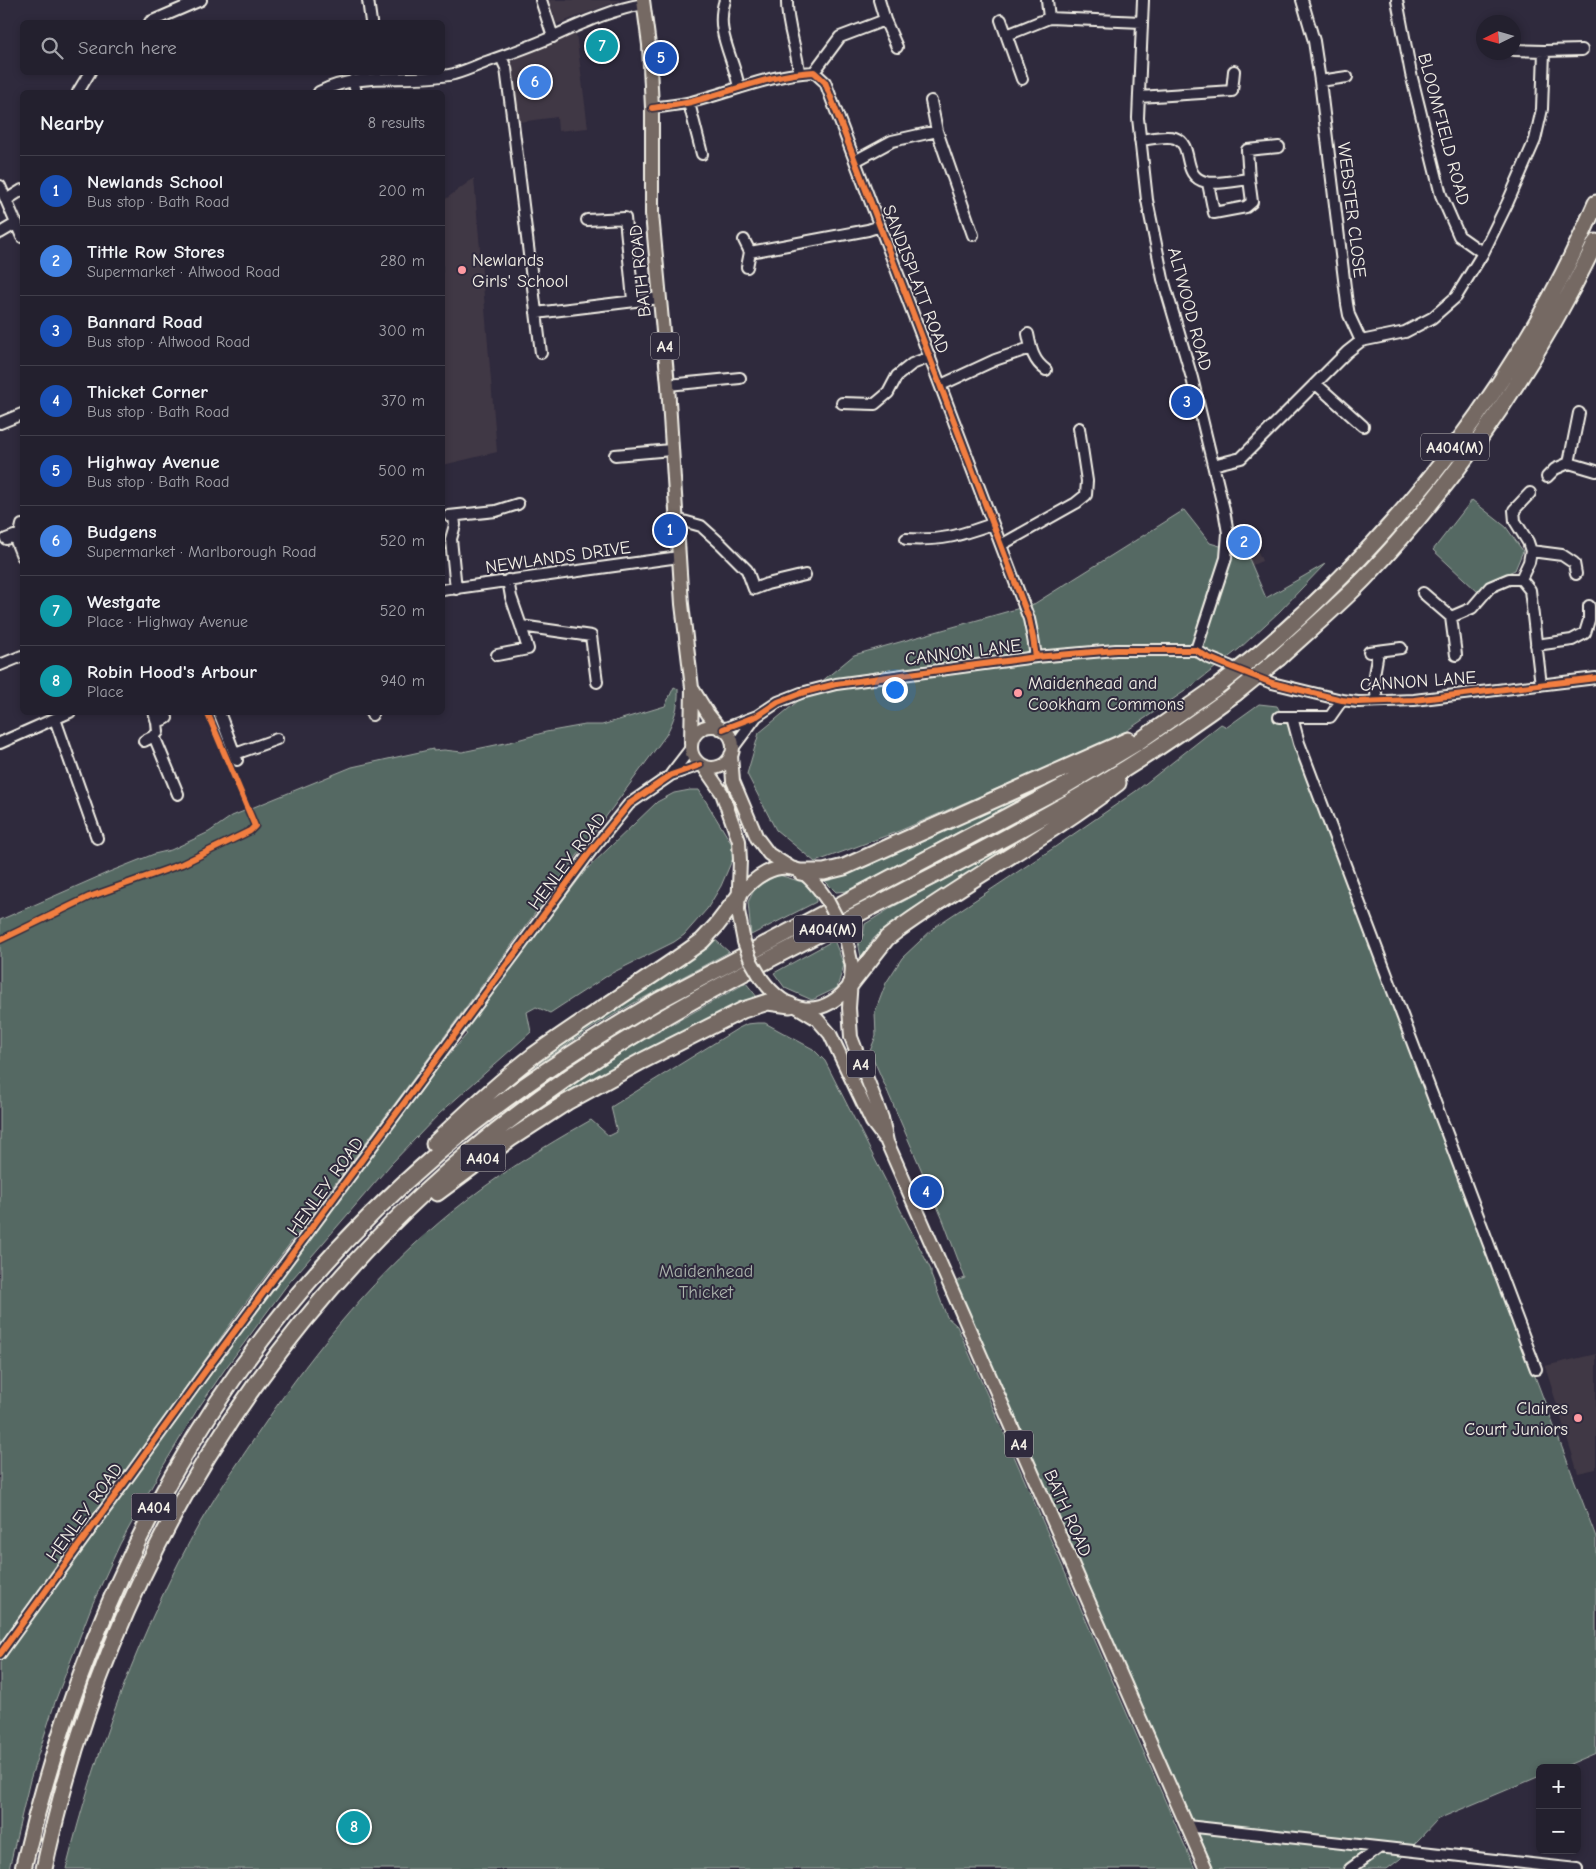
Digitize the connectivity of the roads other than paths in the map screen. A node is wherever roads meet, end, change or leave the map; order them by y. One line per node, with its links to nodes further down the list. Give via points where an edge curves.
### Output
1 (202, 0): 13 (street)
2 (368, 0): 14 (street)
3 (541, 0): 19 (street)
4 (725, 0): 34 (street, via 721,25)
5 (787, 0): 27 (street)
6 (880, 0): 15 (street)
7 (1047, 0): 12 (street)
8 (1143, 0): 17 (street, ALTWOOD ROAD)
9 (1302, 0): 33 (street, WEBSTER CLOSE, via 1314,41)
10 (1397, 0): 62 (street, BLOOMFIELD ROAD, via 1411,74 1441,194 1459,236)
11 (644, 2): 19 (street); 41 (main road, BATH ROAD / A4)
12 (1049, 18): 17 (street); 18 (street)
13 (155, 20)
14 (371, 20)
15 (885, 20): 20 (street); 26 (street, via 840,38)
16 (1001, 20): 18 (street)
17 (1142, 22): 38 (street, ALTWOOD ROAD)
18 (1006, 35): 31 (street)
19 (553, 37): 24 (street)
20 (897, 48)
21 (1521, 50): 23 (street)
22 (1582, 50): 23 (street)
23 (1544, 51): 62 (street, via 1542,109 1535,140)
24 (501, 57): 29 (street, via 455,74 428,77); 66 (street, via 506,68)
25 (1234, 71): 38 (street, via 1237,91)
26 (814, 72): 27 (street); 46 (street, SANDISPLATT ROAD, via 825,82)
27 (800, 73): 34 (street)
28 (88, 75): 35 (street)
29 (377, 75): 32 (street)
30 (1347, 77): 33 (street)
31 (1022, 79)
32 (353, 80): 36 (street); 37 (street)
33 (1320, 82): 68 (street, WEBSTER CLOSE, via 1347,304)
34 (739, 88): 40 (street)
35 (79, 90)
36 (324, 90)
37 (356, 90)
38 (1139, 97): 43 (street, ALTWOOD ROAD)
39 (931, 101): 42 (street)
40 (689, 102): 41 (street); 45 (street)
41 (652, 108): 64 (main road, BATH ROAD / A4, via 652,214)
42 (937, 131): 46 (street, via 892,142); 58 (street)
43 (1140, 140): 48 (street, via 1173,137 1180,140 1193,174); 86 (street, ALTWOOD ROAD, via 1158,256)
44 (1279, 147): 47 (street, via 1247,150)
45 (702, 154)
46 (855, 161): 55 (street, SANDISPLATT ROAD)
47 (1249, 179): 48 (street); 48 (street, via 1252,202 1246,207 1214,213)
48 (1208, 183)
49 (0, 186): 51 (street)
50 (20, 191): 51 (street)
51 (6, 200): 54 (street)
52 (1596, 203): 130 (highway, A404(M), bridge, via 1566,267 1514,360 1413,500 1362,557 1301,617 1217,687)
53 (587, 220): 65 (street, via 625,218)
54 (17, 223): 56 (street); 57 (street)
55 (880, 226): 61 (street); 71 (street, SANDISPLATT ROAD)
56 (20, 231)
57 (0, 233)
58 (973, 235)
59 (744, 240): 61 (street)
60 (1596, 242): 135 (highway, A404(M), bridge, via 1525,372 1460,467 1409,529 1365,578 1279,658)
61 (750, 252): 63 (street)
62 (1483, 253): 68 (street, via 1456,297 1432,318 1405,332)
63 (747, 267)
64 (660, 298): 65 (street); 75 (main road, BATH ROAD / A4)
65 (633, 300): 66 (street)
66 (536, 313): 70 (street)
67 (1028, 334): 69 (street)
68 (1361, 341): 74 (street)
69 (1030, 348): 72 (street, via 1037,364); 76 (street)
70 (541, 353)
71 (930, 357): 76 (street, SANDISPLATT ROAD); 77 (street, via 912,364 897,376 888,393 875,404)
72 (1046, 370)
73 (740, 378): 75 (street)
74 (1316, 384): 81 (street); 86 (street, via 1241,458)
75 (668, 385): 83 (main road, BATH ROAD / A4)
76 (941, 385): 92 (street, SANDISPLATT ROAD)
77 (842, 403)
78 (1580, 412): 85 (street)
79 (20, 415): 80 (street)
80 (0, 423)
81 (1363, 426)
82 (1079, 428): 95 (street, via 1086,495)
83 (671, 450): 84 (street); 91 (main road, BATH ROAD / A4)
84 (615, 455)
85 (1569, 463): 87 (street); 88 (street)
86 (1213, 465): 111 (street, ALTWOOD ROAD, via 1228,532 1226,558)
87 (1596, 470)
88 (1547, 477)
89 (1530, 494): 96 (street, via 1514,510 1514,521)
90 (518, 504): 103 (street, via 496,511 451,516 455,525 451,539)
91 (676, 519): 98 (main road, BATH ROAD / A4); 100 (street, via 701,526 747,570 754,589)
92 (992, 524): 94 (street, via 932,541); 95 (street, SANDISPLATT ROAD)
93 (20, 534): 97 (street, via 10,537)
94 (906, 540)
95 (1000, 545): 115 (street, SANDISPLATT ROAD, via 1028,619)
96 (1531, 551): 99 (street, via 1562,555 1574,562); 101 (street)
97 (20, 553)
98 (679, 557): 102 (street, NEWLANDS DRIVE); 120 (main road, BATH ROAD / A4)
99 (1576, 574)
100 (805, 575)
101 (1521, 579): 107 (street, via 1509,579 1490,587 1472,608); 109 (street, via 1530,590)
102 (508, 580): 103 (street, NEWLANDS DRIVE); 108 (street)
103 (456, 589): 104 (street, NEWLANDS DRIVE)
104 (445, 590)
105 (1423, 593): 107 (street)
106 (1589, 606): 109 (street, via 1585,633 1572,640)
107 (1451, 617): 113 (street)
108 (521, 626): 112 (street, via 528,649); 118 (street, via 591,636)
109 (1536, 645): 119 (street)
110 (1401, 648): 122 (street, via 1373,652 1377,658 1374,675)
111 (1196, 650): 115 (street, CANNON LANE, via 1116,650); 121 (street, CANNON LANE, via 1272,682)
112 (497, 655)
113 (1456, 656)
114 (20, 657): 116 (street)
115 (1036, 657): 125 (street, CANNON LANE, via 836,684 778,702)
116 (0, 664)
117 (1596, 678): 119 (street, CANNON LANE)
118 (597, 682)
119 (1541, 685): 122 (street, CANNON LANE, via 1414,700)
120 (692, 688): 131 (main road, BATH ROAD / A4); 137 (main road, BATH ROAD / A4)
121 (1342, 700): 122 (street, CANNON LANE); 128 (street, via 1330,717)
122 (1377, 701)
123 (64, 715): 129 (street)
124 (220, 715): 133 (street, via 236,757)
125 (757, 716): 131 (street, CANNON LANE); 138 (street, CANNON LANE)
126 (159, 717): 132 (street, via 158,732)
127 (1279, 717): 128 (street)
128 (1292, 717): 150 (street)
129 (55, 719): 136 (street); 142 (street)
130 (1162, 726): 143 (highway, A404(M), via 844,867 824,872); 148 (highway, A404(M), via 1063,787 606,1032 501,1102 439,1151)
131 (721, 728): 137 (main road, via 703,728 694,736); 138 (main road, via 730,737)
132 (154, 736): 134 (street); 141 (street)
133 (277, 739)
134 (144, 741)
135 (1167, 742): 145 (highway, A404(M), via 1086,807 896,931); 149 (highway, A404(M), via 1050,813 627,1039 498,1129)
136 (0, 743)
137 (691, 746): 139 (main road, via 693,756); 140 (street, HENLEY ROAD)
138 (732, 751): 139 (main road, via 726,763 718,768); 143 (main road, via 733,781 757,838 769,854)
139 (702, 766): 140 (street, HENLEY ROAD); 144 (main road, via 722,792 737,833)
140 (671, 775): 151 (street, HENLEY ROAD, via 629,804 591,852 209,1366)
141 (178, 795)
142 (97, 838)
143 (797, 871): 144 (main road, via 779,869 765,872); 145 (main road, bridge, via 812,882 827,900 845,934 852,966)
144 (739, 896): 146 (main road, bridge, via 738,918 751,961 772,992); 148 (highway, A404, via 702,941 584,1020 481,1099 426,1152)
145 (851, 984): 146 (main road, via 830,1004 814,1009); 147 (main road, BATH ROAD / A4, via 848,1020 851,1037 882,1118)
146 (794, 1006): 147 (main road, BATH ROAD / A4, via 817,1019 830,1034 872,1122); 149 (highway, A404, via 768,1002 743,1010 596,1085 510,1138)
147 (887, 1142): 152 (main road, BATH ROAD / A4)
148 (386, 1200): 154 (highway, A404, via 324,1264 271,1328 217,1403 159,1497 105,1612 76,1686 42,1789)
149 (377, 1238): 155 (highway, A404, via 300,1324 220,1437 181,1502 102,1672 60,1801)
150 (1536, 1369)
151 (0, 1654)
152 (1187, 1826): 153 (street); 156 (main road, BATH ROAD / A4)
153 (1379, 1848): 157 (street); 158 (street)
154 (23, 1869)
155 (44, 1869)
156 (1206, 1869)
157 (1350, 1869)
158 (1577, 1869)

